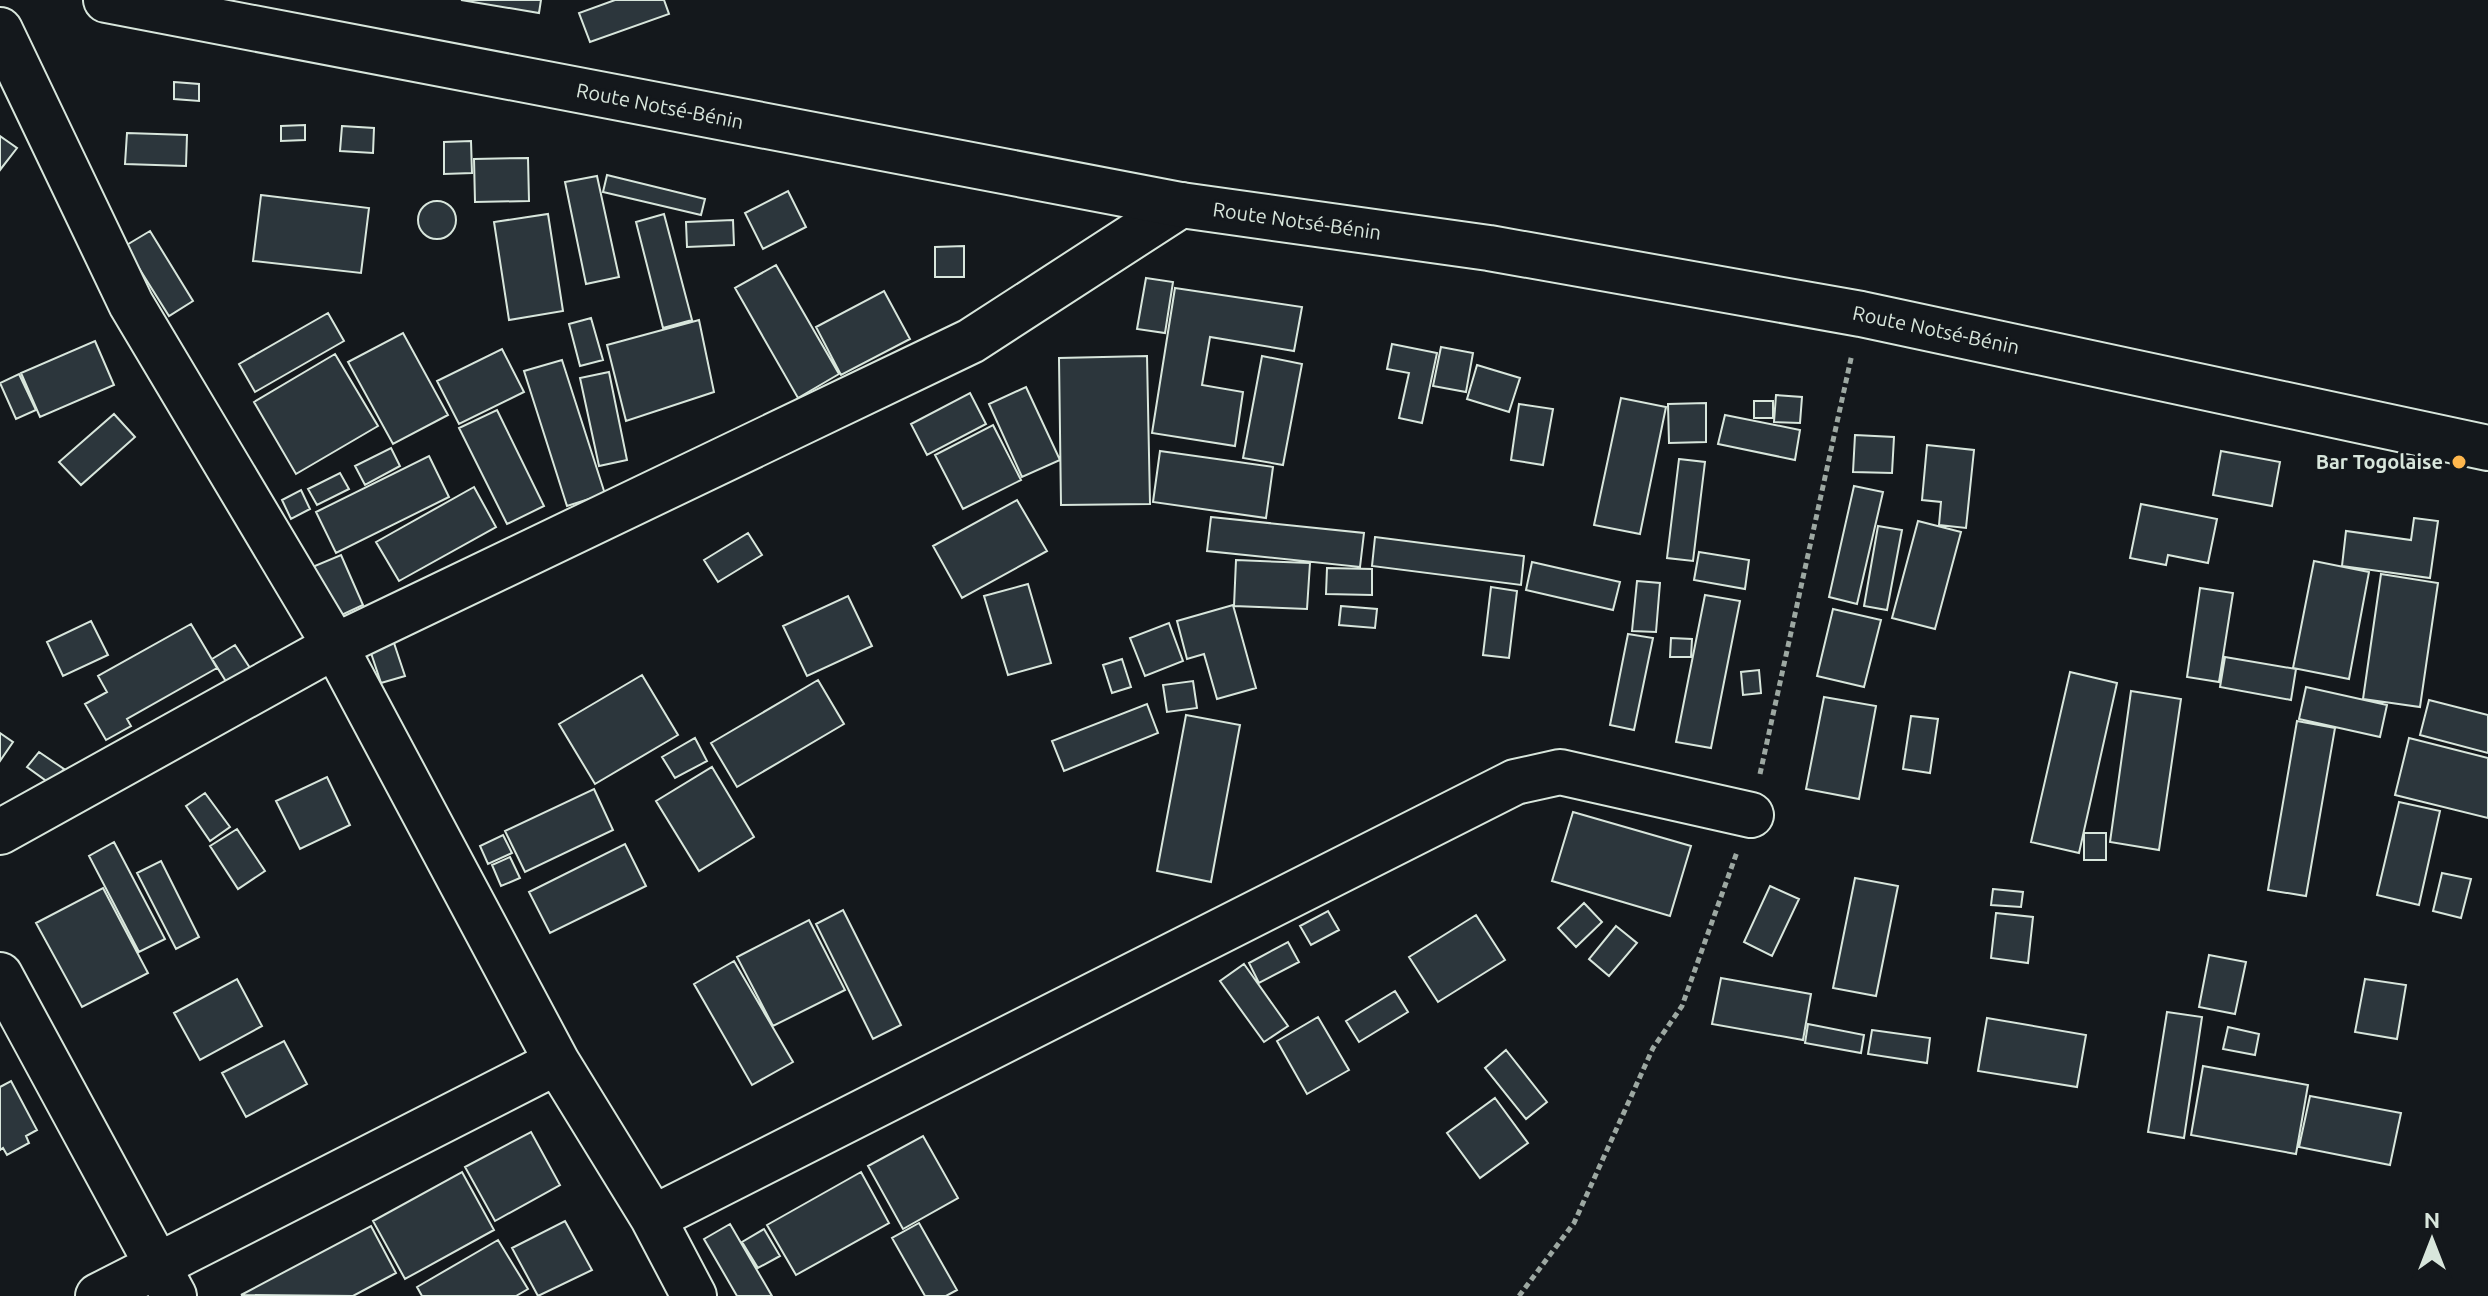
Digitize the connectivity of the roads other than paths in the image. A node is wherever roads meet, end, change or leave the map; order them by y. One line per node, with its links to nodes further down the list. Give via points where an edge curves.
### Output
1 (106, 0): 3 (street, Route Notsé-Bénin)
2 (0, 30): 5 (street, via 131,304)
3 (1181, 205): 4 (street, Route Notsé-Bénin, via 1489,248 1861,314); 5 (street, via 971,341)
4 (2488, 448)
5 (335, 646): 7 (street); 9 (street)
6 (1751, 815): 10 (street, via 1560,772 1515,782)
7 (0, 832)
8 (0, 975): 11 (street)
9 (557, 1062): 10 (street); 11 (street)
10 (653, 1218): 13 (street)
11 (166, 1280): 12 (street)
12 (98, 1296)
13 (694, 1296)

